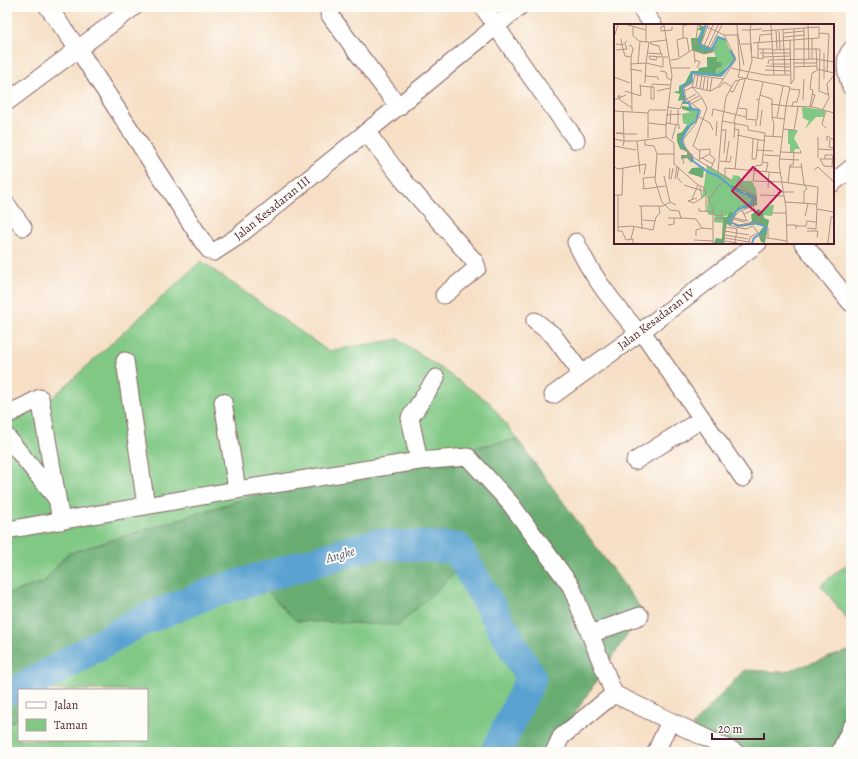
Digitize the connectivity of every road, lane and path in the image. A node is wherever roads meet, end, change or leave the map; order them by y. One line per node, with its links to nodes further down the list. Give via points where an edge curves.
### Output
1 (48, 7): 9 (street)
2 (134, 7): 9 (street)
3 (482, 7): 8 (street)
4 (519, 7): 8 (street, Jalan Kesadaran III)
5 (640, 7): 7 (street)
6 (329, 14): 13 (street)
7 (652, 24)
8 (496, 26): 13 (street, Jalan Kesadaran III); 15 (street)
9 (78, 49): 12 (street); 14 (street, Jalan Kesadaran III, via 203,242 214,252 237,237)
10 (851, 50): 11 (street, via 846,64)
11 (851, 87)
12 (7, 102)
13 (399, 107): 14 (street, Jalan Kesadaran III)
14 (367, 133): 23 (street, via 404,181 475,262 477,268)
15 (576, 140)
16 (851, 168): 17 (street)
17 (834, 182)
18 (7, 205): 19 (street)
19 (23, 227)
20 (576, 242): 26 (street, via 606,294)
21 (757, 244): 26 (street, Jalan Kesadaran IV)
22 (804, 244): 24 (street)
23 (444, 295)
24 (851, 303)
25 (535, 321): 28 (street, via 553,335)
26 (640, 332): 28 (street, Jalan Kesadaran IV); 33 (street)
27 (125, 361): 40 (street)
28 (582, 374): 30 (street, Jalan Kesadaran IV)
29 (436, 378): 35 (street, via 410,418)
30 (553, 395)
31 (223, 402): 38 (street)
32 (7, 415): 39 (street, via 40,398)
33 (702, 419): 36 (street); 37 (street)
34 (7, 437): 39 (street)
35 (420, 461): 38 (street); 44 (street, via 468,457 510,503 571,586)
36 (635, 461)
37 (743, 478)
38 (237, 490): 40 (street)
39 (58, 500): 41 (street)
40 (146, 506): 41 (street)
41 (61, 521): 42 (street)
42 (7, 530)
43 (640, 616): 44 (street)
44 (590, 634): 45 (street)
45 (614, 694): 46 (street); 48 (street, via 561,737)
46 (670, 721): 49 (street); 50 (street)
47 (851, 728): 51 (street)
48 (554, 752)
49 (656, 752)
50 (735, 752)
51 (840, 752)

